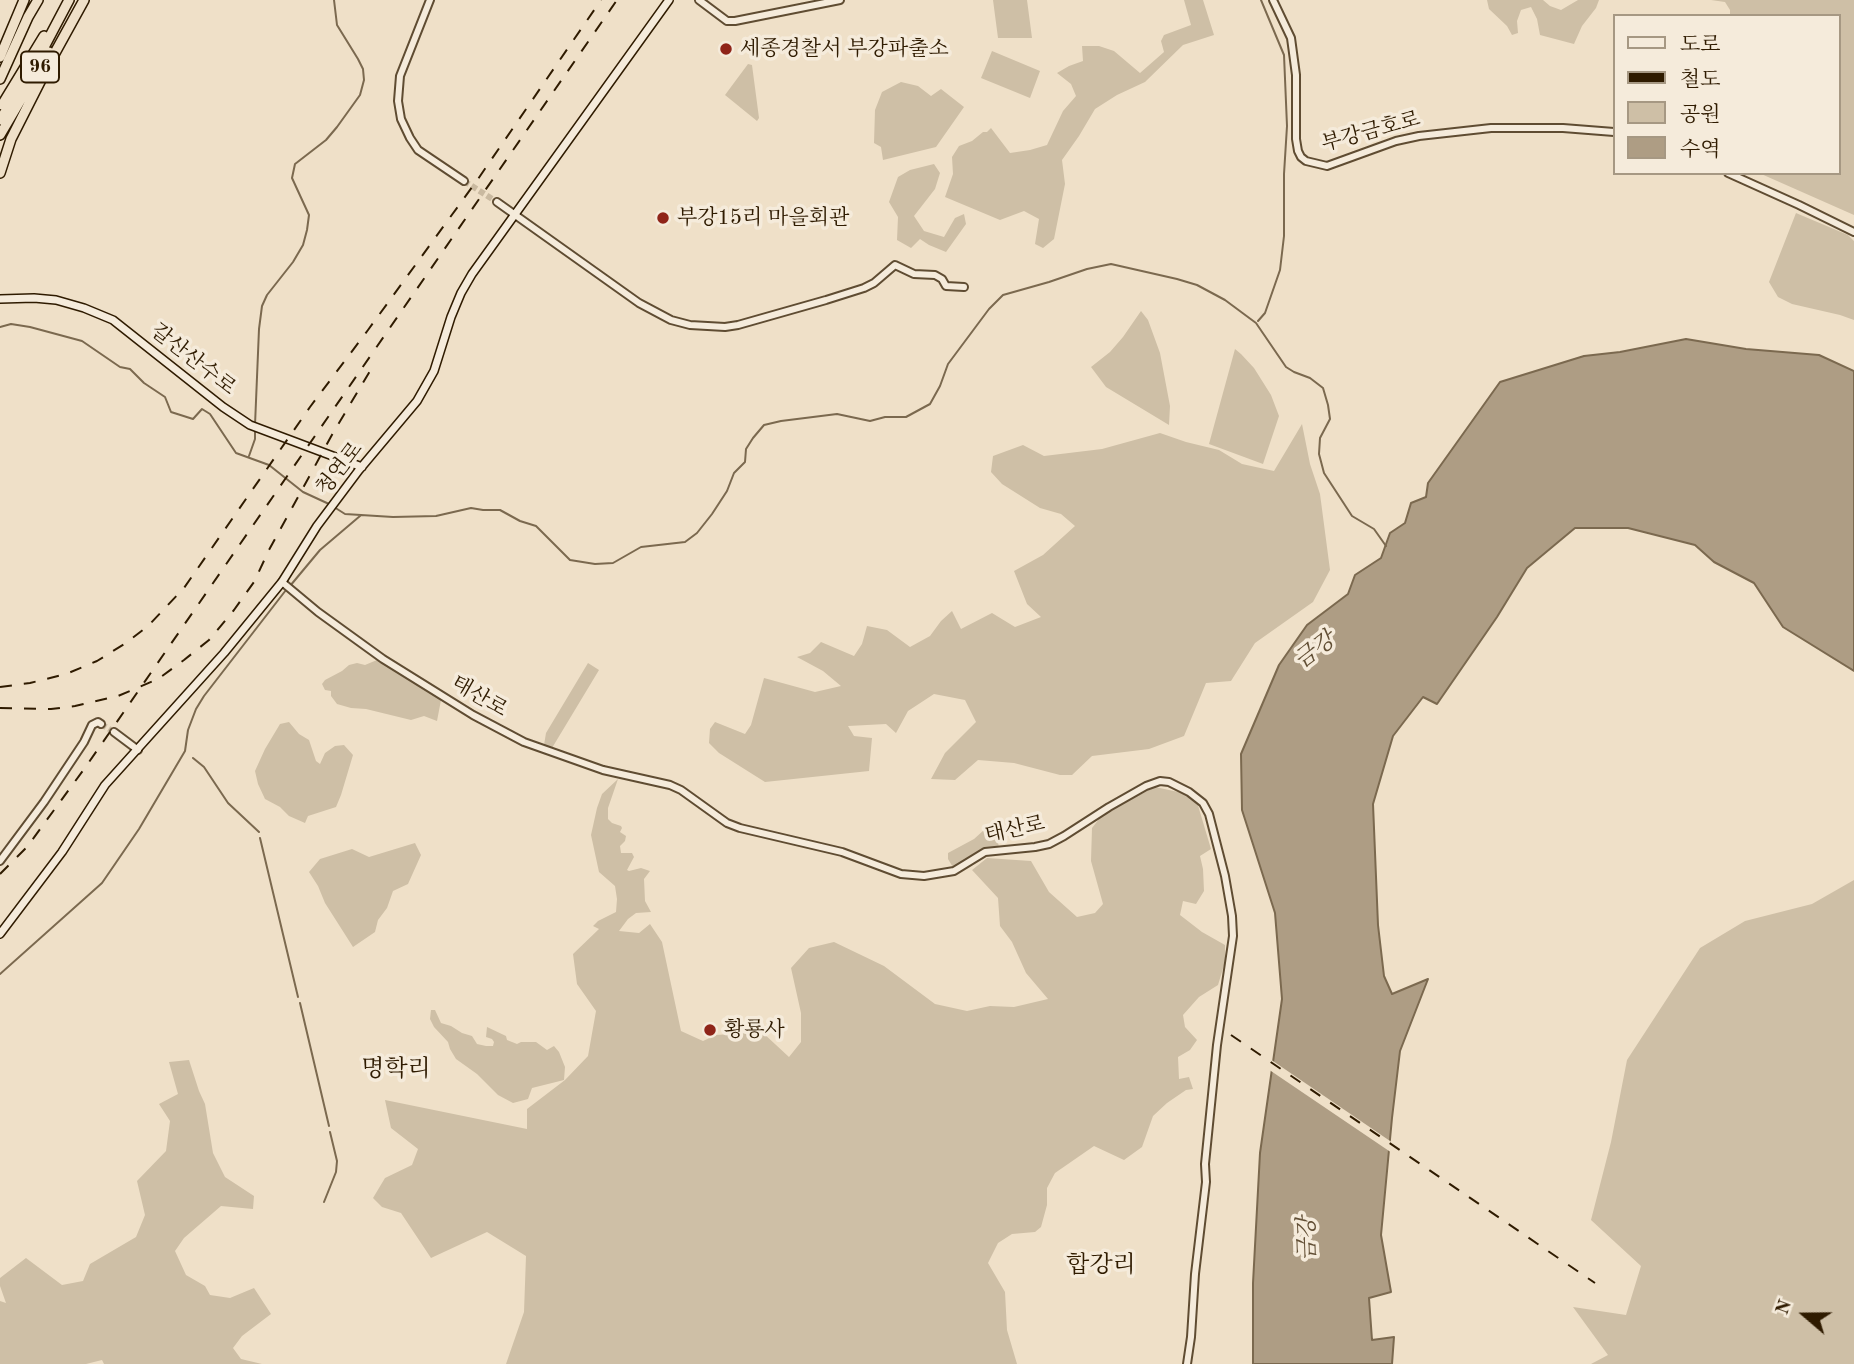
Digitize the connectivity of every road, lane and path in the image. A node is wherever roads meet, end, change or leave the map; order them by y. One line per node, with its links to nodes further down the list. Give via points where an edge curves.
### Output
1 (24, 0): 11 (highway)
2 (37, 0): 12 (highway); 13 (highway, 96)
3 (62, 0): 14 (highway)
4 (69, 0): 15 (highway)
5 (83, 0): 17 (highway, 96); 18 (highway, via 11,139)
6 (430, 0): 20 (street, via 400,76 401,119 418,149)
7 (669, 0): 22 (main road, 청연로)
8 (699, 0): 9 (street, via 735,22)
9 (840, 0)
10 (1273, 0): 16 (street, 부강금호로, via 1292,40 1296,139 1306,161 1327,166 1396,141 1491,128)
11 (0, 57)
12 (0, 62)
13 (0, 79)
14 (0, 108)
15 (0, 120)
16 (1612, 132)
17 (0, 135)
18 (0, 173)
19 (1732, 175): 23 (street)
20 (464, 181)
21 (498, 202): 22 (street)
22 (515, 214): 24 (street, via 639,303 690,325 738,325 827,300 874,283 895,265 914,274 935,275 946,286); 26 (main road, 청연로, via 461,293 425,388)
23 (1854, 232)
24 (964, 287)
25 (0, 299): 26 (main road, 갈산산수로, via 56,300 113,320 254,427)
26 (361, 468): 27 (main road, 청연로, via 317,526)
27 (283, 583): 30 (main road, 청연로); 33 (street, 태산로, via 383,659 524,742 603,771 670,785 740,828 842,852 901,874 954,871 985,852 1049,844 1160,780 1199,800 1217,839 1233,936 1217,1045)
28 (101, 724): 31 (street, via 92,725 44,803)
29 (114, 732): 30 (street)
30 (138, 750): 32 (main road, 청연로, via 105,785)
31 (0, 861)
32 (0, 934)
33 (1186, 1364)

